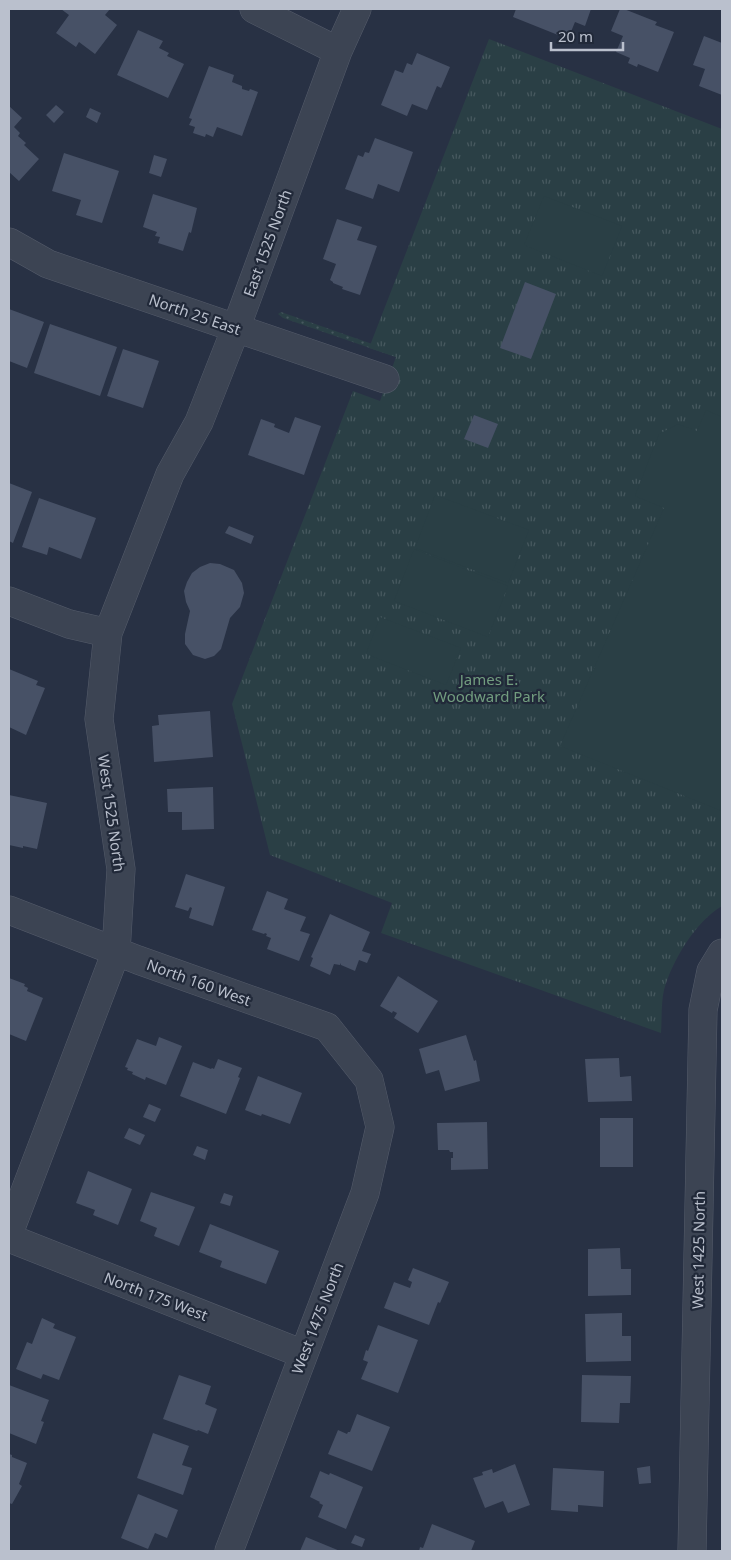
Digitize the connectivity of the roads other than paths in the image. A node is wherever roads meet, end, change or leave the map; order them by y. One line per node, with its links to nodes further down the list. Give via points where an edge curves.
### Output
1 (254, 9): 3 (street)
2 (357, 9): 3 (street, East 1525 North)
3 (338, 51): 5 (street, East 1525 North)
4 (9, 242): 5 (street, North 25 East, via 48,264)
5 (236, 328): 6 (street, North 25 East); 7 (street, East 1525 North, via 199,422)
6 (385, 379)
7 (170, 474): 9 (street, West 1525 North)
8 (9, 601): 9 (street, via 69,624)
9 (108, 633): 11 (street, West 1525 North, via 99,720 121,869)
10 (9, 910): 11 (street, North 160 West)
11 (116, 952): 13 (street, North 160 West, via 327,1027); 15 (street, West 1525 North)
12 (722, 953): 14 (street, West 1425 North, via 711,971 703,1010)
13 (369, 1080): 17 (street, West 1475 North, via 380,1127 367,1184)
14 (711, 1198): 19 (street, West 1425 North)
15 (9, 1233)
16 (9, 1238): 17 (street, North 175 West)
17 (304, 1354): 18 (street, West 1475 North)
18 (229, 1551)
19 (692, 1551)

